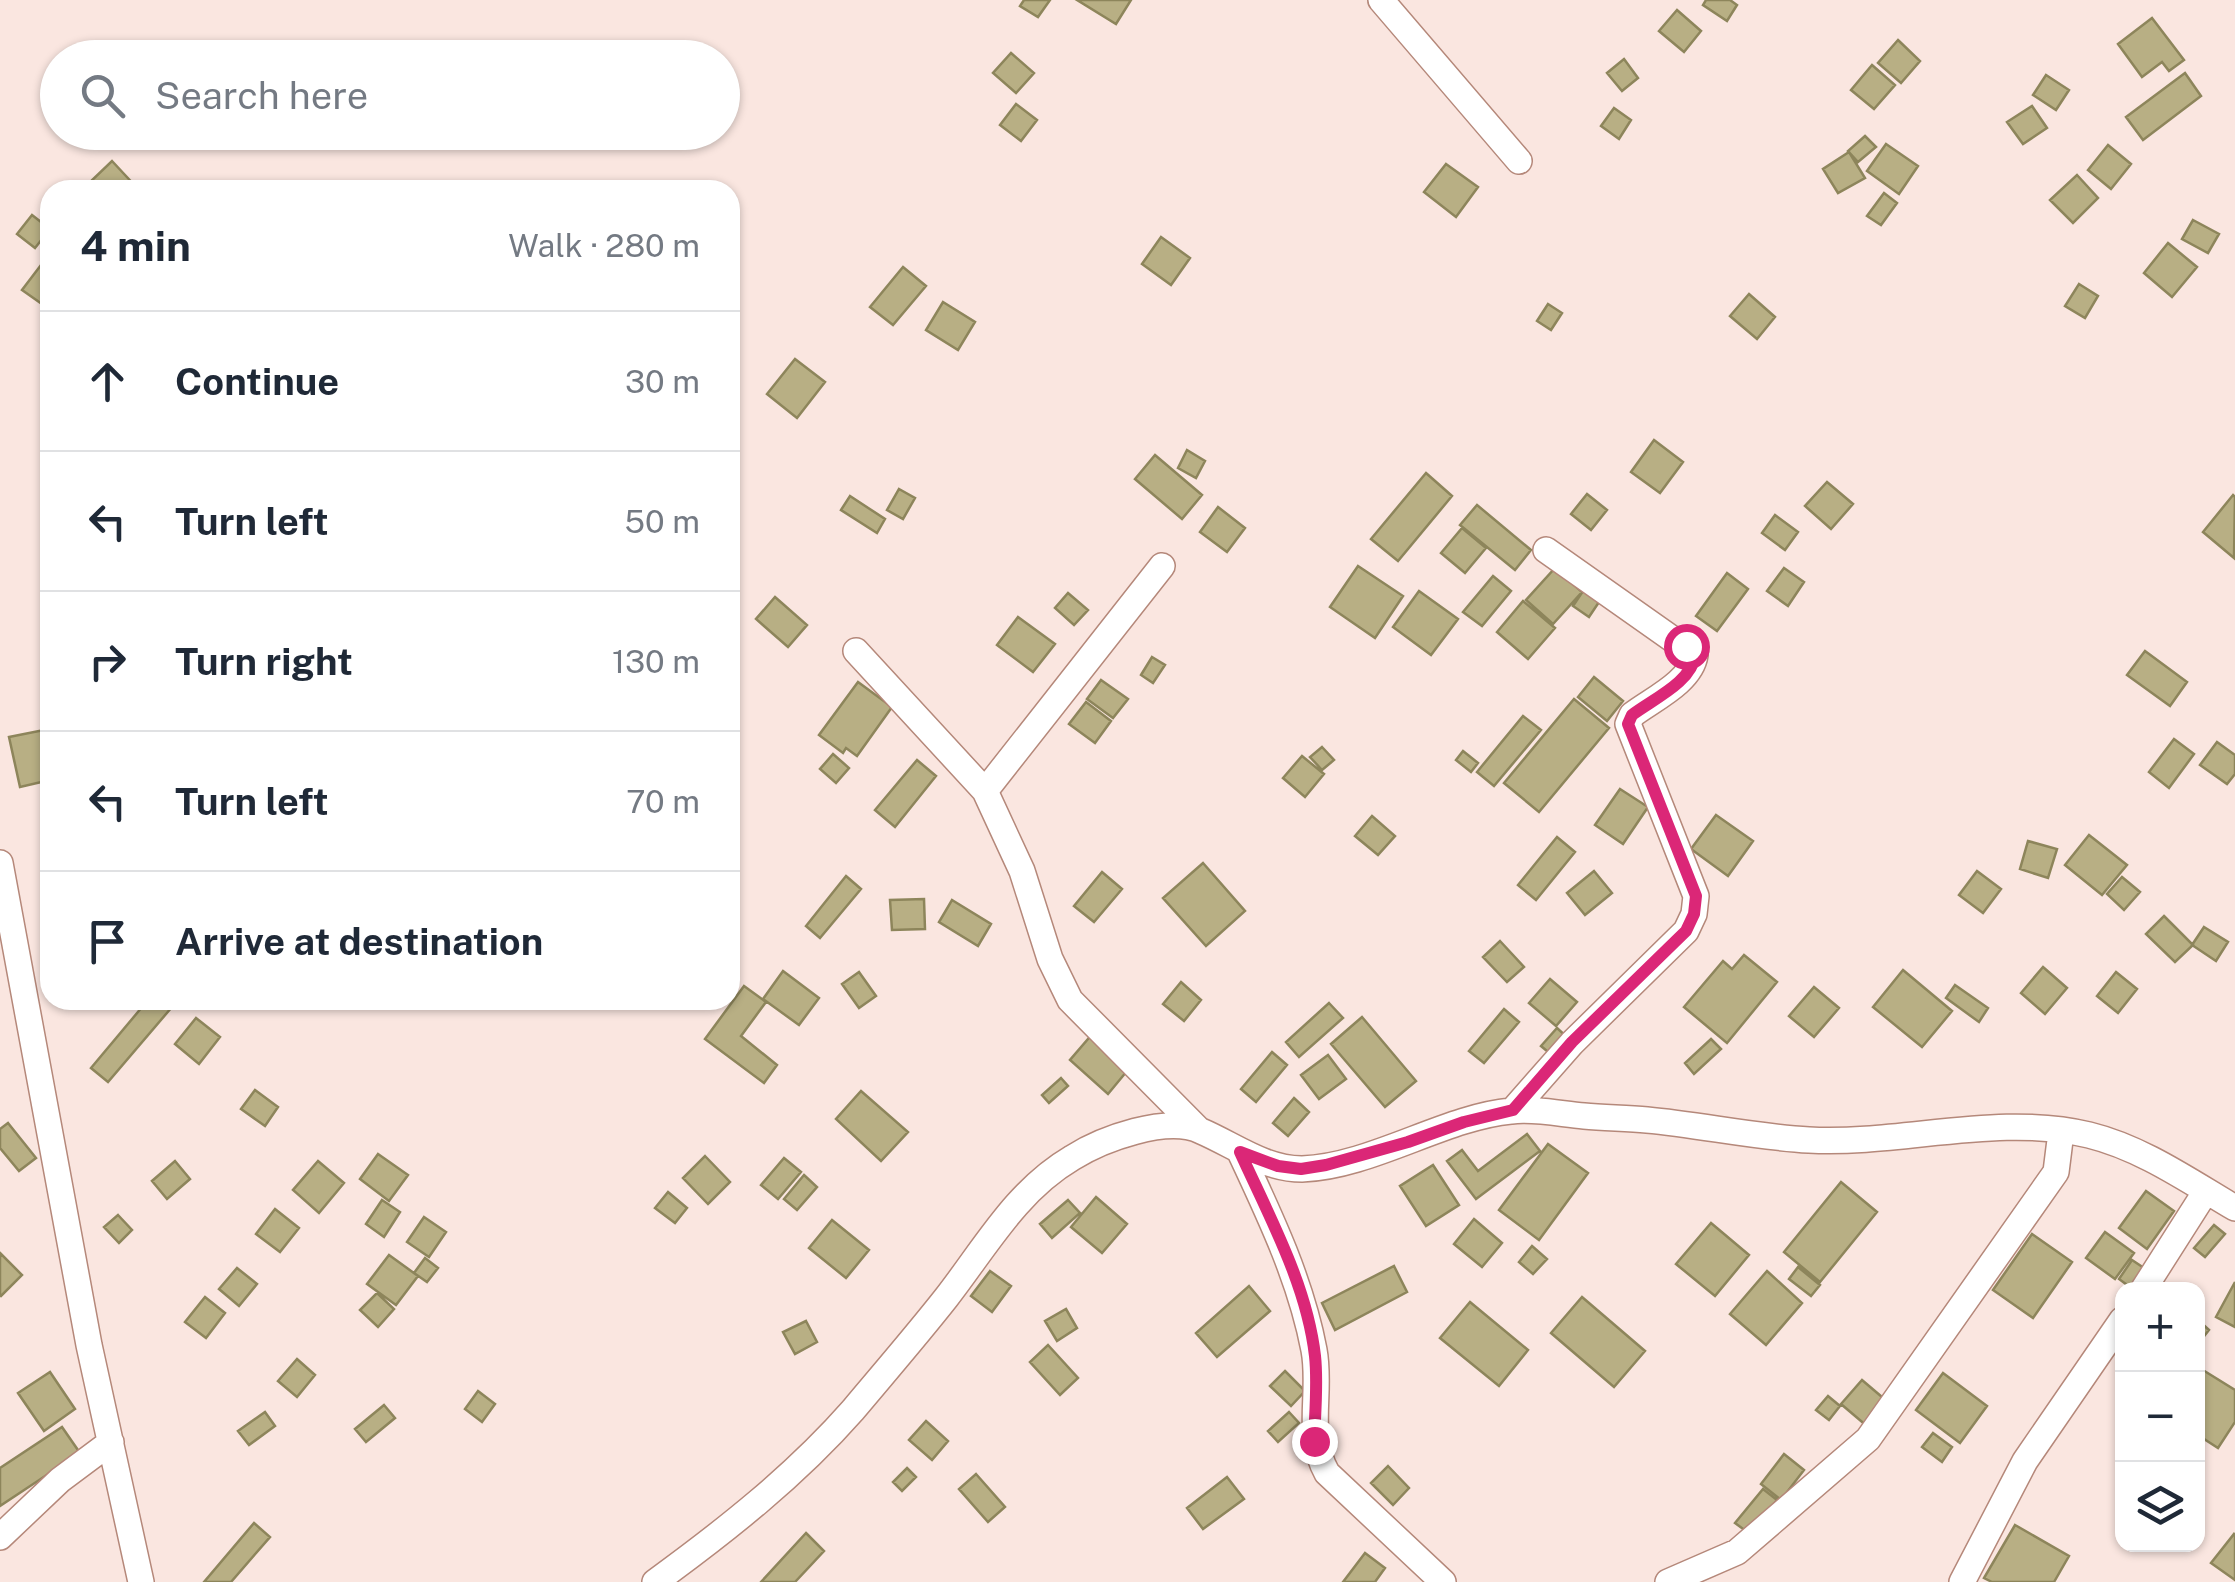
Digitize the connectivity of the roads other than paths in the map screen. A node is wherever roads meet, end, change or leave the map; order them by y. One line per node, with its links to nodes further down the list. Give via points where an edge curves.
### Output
1 (1382, 0): 2 (street)
2 (1519, 161)
3 (1546, 550): 8 (street, via 1695,655 1684,677 1628,724 1696,896 1686,931)
4 (1162, 566): 6 (street)
5 (856, 651): 6 (street)
6 (984, 791): 9 (street, via 1070,1000)
7 (0, 864): 16 (street)
8 (1513, 1110): 10 (street, via 1814,1140); 11 (street, via 1301,1169)
9 (1196, 1128): 11 (street); 19 (street, via 1143,1130 1102,1142 1023,1195 848,1414 738,1521)
10 (2061, 1132): 12 (street, via 2089,1135 2149,1158); 21 (street, via 2056,1172 1868,1439 1737,1552)
11 (1240, 1152): 20 (street, via 1276,1230 1310,1334 1318,1458 1326,1473)
12 (2206, 1191): 13 (street); 14 (street)
13 (2235, 1208)
14 (2148, 1282)
15 (2115, 1330): 22 (street, via 2025,1461)
16 (111, 1442): 17 (street); 18 (street)
17 (0, 1537)
18 (141, 1582)
19 (655, 1582)
20 (1443, 1582)
21 (1668, 1582)
22 (1962, 1582)

